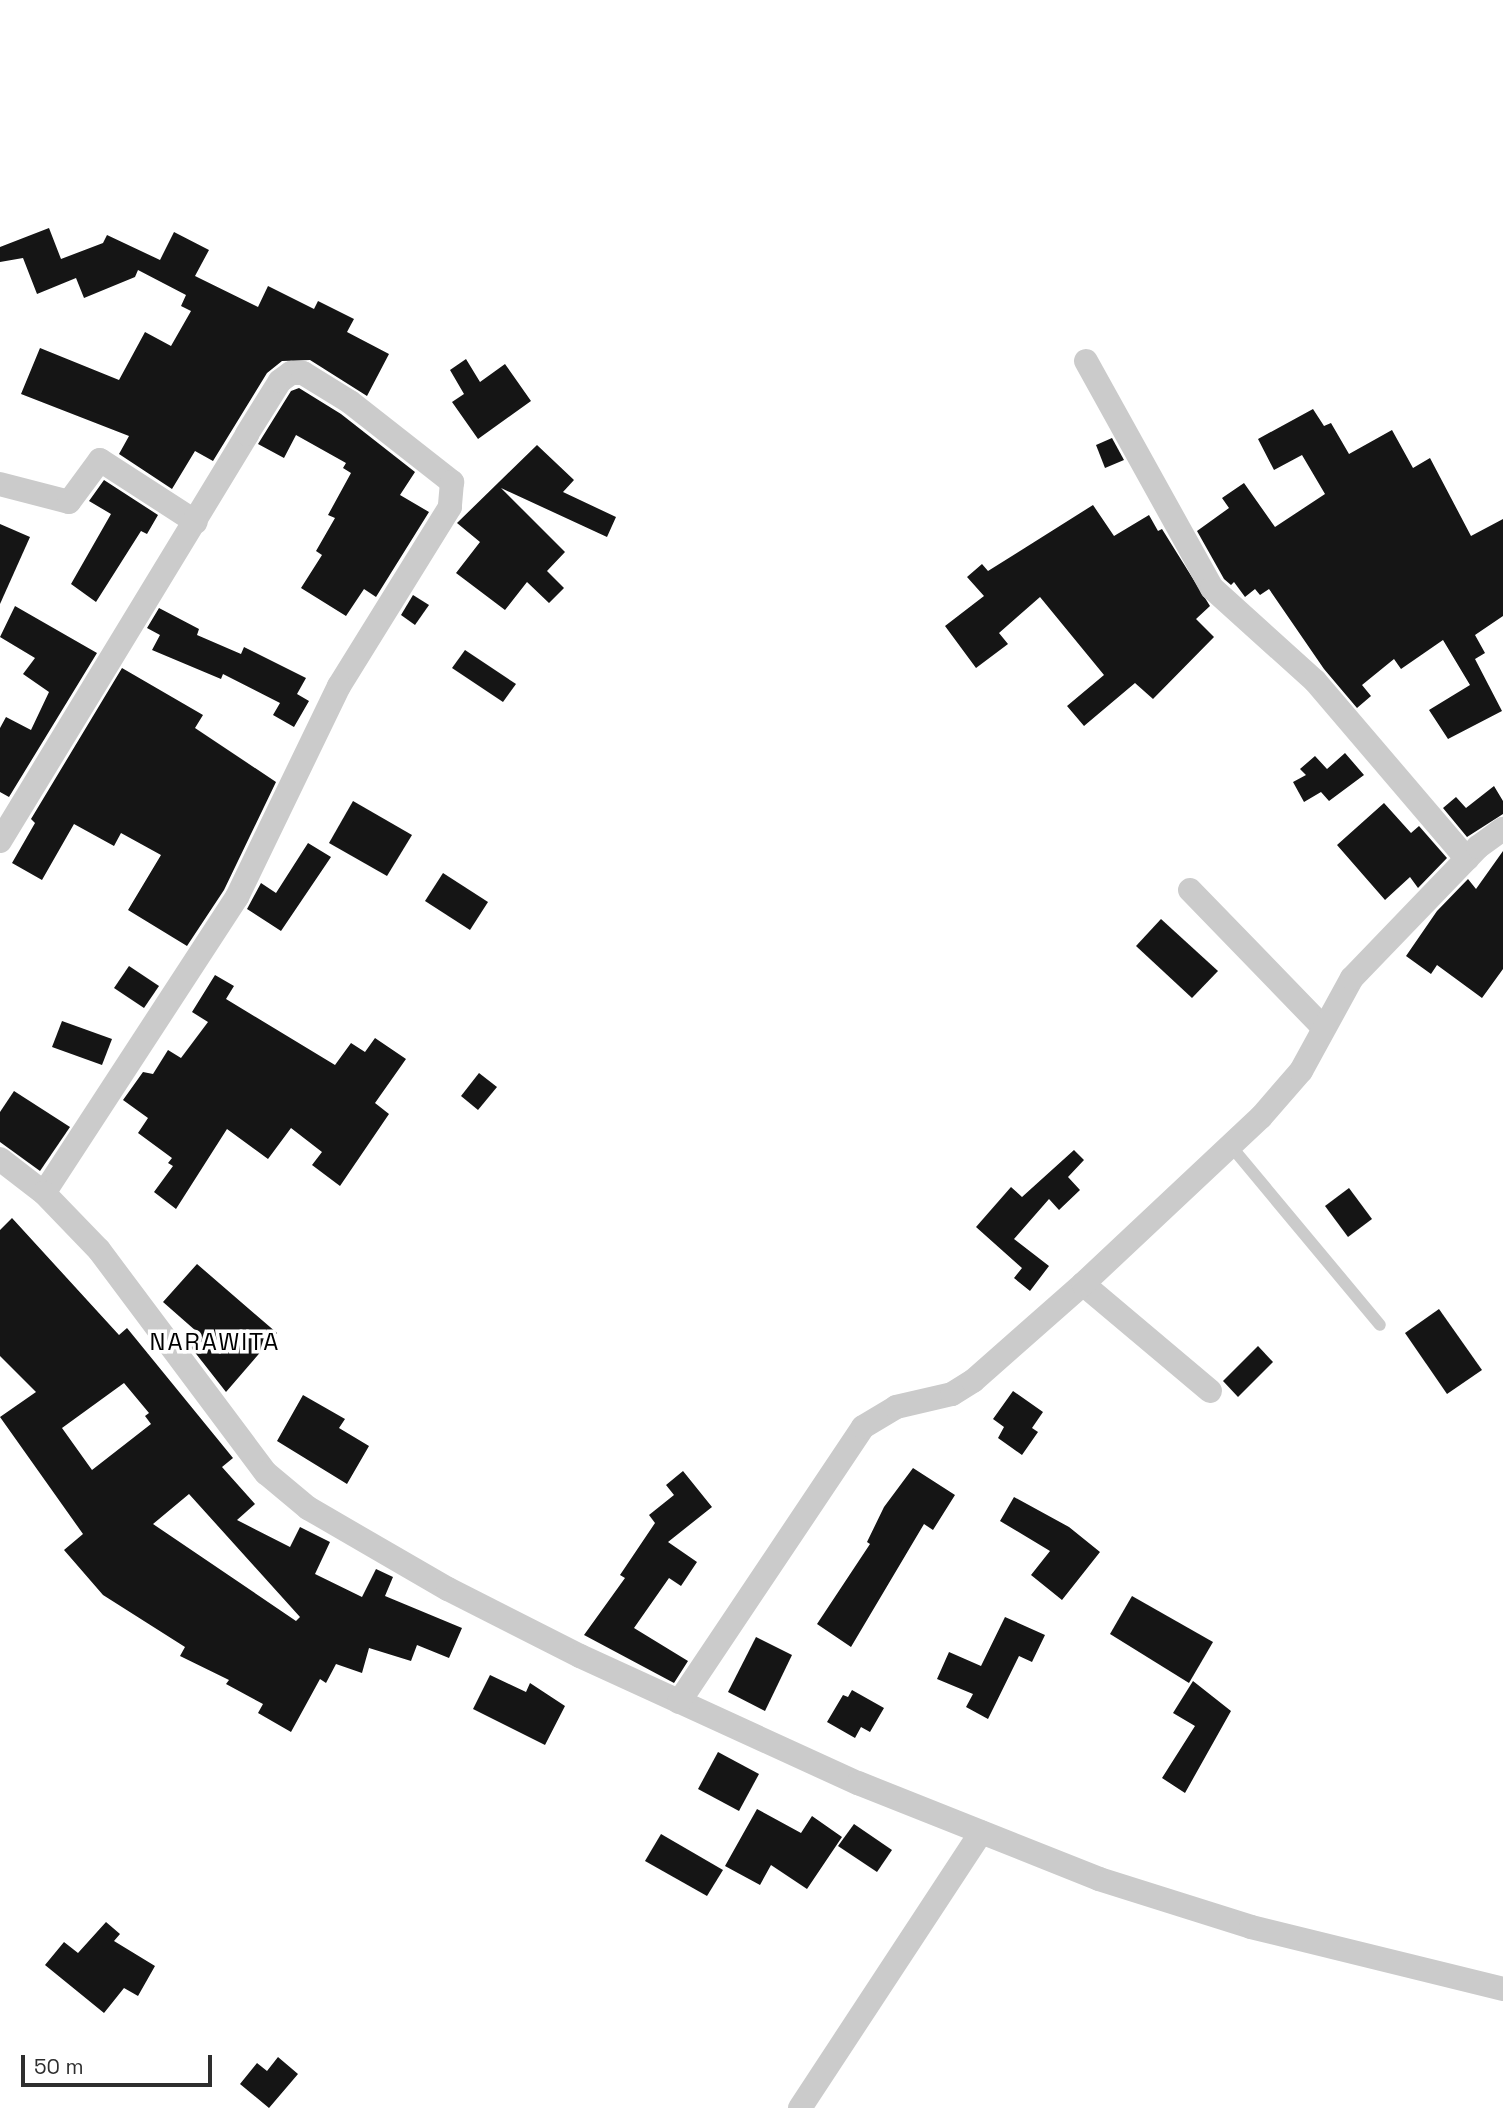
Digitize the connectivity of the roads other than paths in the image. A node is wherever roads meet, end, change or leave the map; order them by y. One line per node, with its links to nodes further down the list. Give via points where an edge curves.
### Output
1 (1086, 361): 6 (street, via 1212,588 1315,681)
2 (0, 484): 3 (street, via 69,502 100,460)
3 (196, 522): 5 (street); 11 (street, via 274,392 291,373 303,373 385,426 455,489 450,507 339,686 237,897)
4 (1503, 829): 6 (street)
5 (0, 841)
6 (1467, 859): 8 (street, via 1352,978)
7 (1190, 890): 8 (street)
8 (1322, 1026): 9 (street, via 1301,1071)
9 (1230, 1145): 12 (street); 13 (lane)
10 (0, 1159): 11 (street)
11 (44, 1193): 15 (street, via 117,1271 248,1453 308,1508 448,1589)
12 (1083, 1284): 14 (street); 15 (street, via 973,1381 952,1394 896,1407 863,1427)
13 (1380, 1325)
14 (1210, 1391)
15 (679, 1702): 16 (street, via 858,1783)
16 (981, 1832): 17 (street, via 1169,1903); 18 (street)
17 (1503, 1989)
18 (800, 2108)

